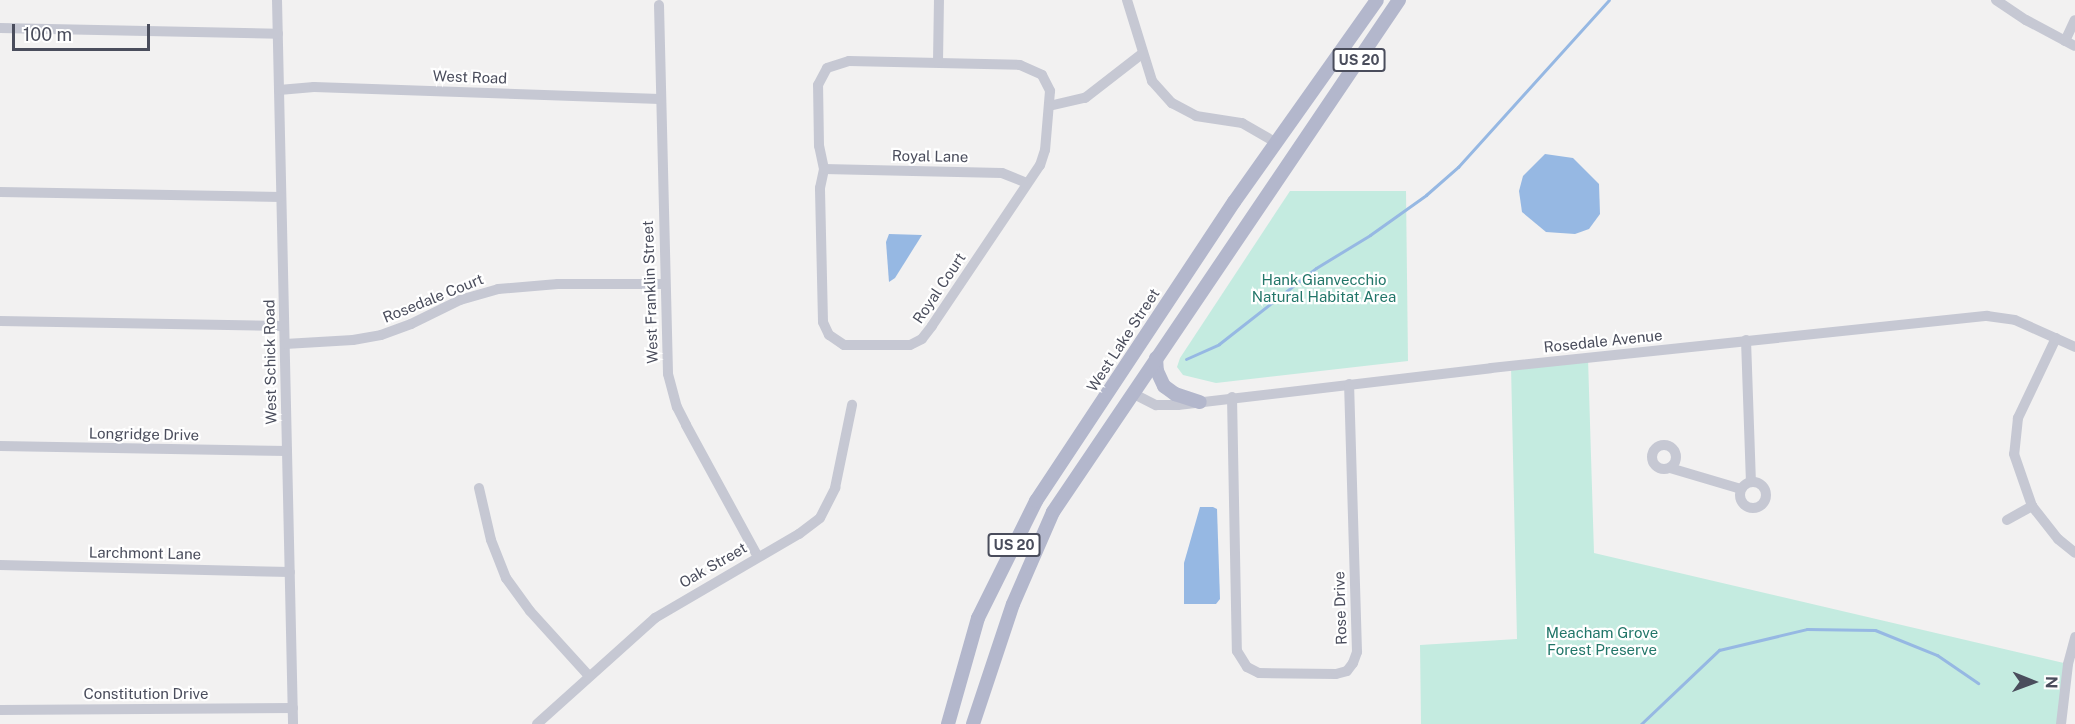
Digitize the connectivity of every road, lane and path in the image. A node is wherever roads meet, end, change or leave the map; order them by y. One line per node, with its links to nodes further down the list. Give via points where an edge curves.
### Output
1 (277, 0): 10 (street, West Schick Road)
2 (939, 0): 13 (street)
3 (1127, 0): 12 (street)
4 (1377, 0): 17 (main road, West Lake Street / US 20)
5 (1399, 0): 29 (main road, US 20)
6 (1996, 0): 11 (street)
7 (659, 5): 15 (street, West Franklin Street)
8 (2075, 20): 11 (street)
9 (0, 28): 10 (street)
10 (278, 34): 14 (street, West Schick Road)
11 (2070, 43)
12 (1143, 53): 16 (street, via 1085,98); 17 (street, via 1152,81 1180,108 1196,116 1242,123)
13 (938, 62): 16 (street, via 1030,67 1042,75 1050,91); 18 (street, via 849,61 827,68 818,85 819,146)
14 (279, 90): 15 (street, West Road, via 314,87); 21 (street, West Schick Road)
15 (660, 99): 22 (street, West Franklin Street)
16 (1049, 106): 19 (street, via 1045,150)
17 (1276, 143): 30 (main road, West Lake Street / US 20)
18 (824, 169): 19 (street, Royal Lane, via 1002,173); 19 (street, Royal Court, via 820,188 823,322 829,335 852,346 902,346 922,339)
19 (1027, 183)
20 (0, 192): 21 (street)
21 (281, 197): 24 (street, West Schick Road)
22 (664, 284): 27 (street, Rosedale Court, via 558,284 498,289 460,300 381,335); 45 (street, West Franklin Street, via 668,374 677,407)
23 (0, 321): 24 (street)
24 (284, 326): 27 (street, West Schick Road)
25 (2056, 338): 26 (street, Rosedale Avenue, via 2015,320 1987,316); 28 (street, Rosedale Avenue); 42 (street, via 2026,399 2014,437 2014,454)
26 (1746, 340): 31 (street, Rosedale Avenue); 39 (street)
27 (285, 344): 37 (street, West Schick Road)
28 (2075, 346)
29 (1156, 358): 32 (main road, US 20); 34 (main road, via 1164,386)
30 (1116, 382): 32 (main road); 54 (main road, West Lake Street / US 20, via 1035,501 978,618)
31 (1349, 384): 33 (street, Rosedale Avenue); 33 (street, Rose Drive, via 1357,652 1347,671 1336,674 1258,673 1247,667 1238,651)
32 (1132, 393): 34 (street, Rosedale Avenue, via 1156,405); 55 (main road, US 20, via 1053,512 1031,558)
33 (1232, 397): 34 (street, Rosedale Avenue)
34 (1200, 402)
35 (852, 405): 45 (street, Oak Street, via 835,488 820,518)
36 (0, 446): 37 (street, Longridge Drive)
37 (287, 451): 47 (street, West Schick Road)
38 (1670, 468): 41 (street)
39 (1751, 481): 41 (street); 41 (street, via 1766,489 1761,505 1745,505 1740,498)
40 (479, 488): 49 (street, via 491,540 506,578)
41 (1741, 489)
42 (2032, 506): 43 (street); 44 (street)
43 (2007, 520)
44 (2075, 553)
45 (758, 557): 49 (street, Oak Street, via 655,618)
46 (0, 565): 47 (street, Larchmont Lane)
47 (290, 572): 50 (street, West Schick Road)
48 (2075, 638): 56 (street)
49 (588, 676): 53 (street, Oak Street)
50 (293, 708): 51 (street, Constitution Drive); 52 (street, West Schick Road)
51 (0, 710)
52 (293, 724)
53 (538, 724)
54 (948, 724)
55 (974, 724)
56 (2061, 724)

